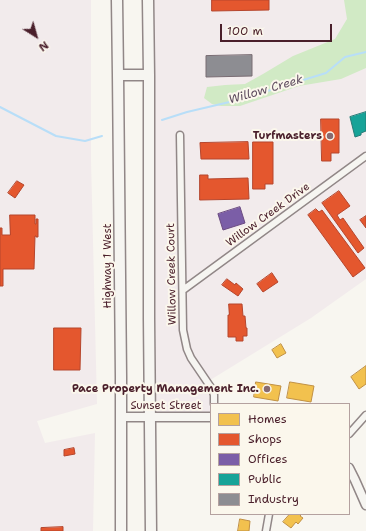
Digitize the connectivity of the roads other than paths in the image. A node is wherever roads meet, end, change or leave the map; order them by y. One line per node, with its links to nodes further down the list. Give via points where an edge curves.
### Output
1 (117, 0): 3 (main road, Highway 1 West)
2 (148, 0): 4 (main road)
3 (118, 75): 4 (main road); 10 (main road, Highway 1 West)
4 (149, 75): 11 (main road)
5 (180, 135): 7 (street, Willow Creek Court)
6 (366, 156): 7 (street, Willow Creek Drive)
7 (183, 290): 8 (street, Willow Creek Court, via 183,330 187,349 196,368 212,389)
8 (214, 403)
9 (366, 415): 13 (street)
10 (121, 417): 11 (street, Sunset Street); 17 (main road, Highway 1 West)
11 (150, 417): 12 (street, Sunset Street); 18 (main road)
12 (210, 417)
13 (350, 433)
14 (350, 470): 15 (street)
15 (366, 505)
16 (269, 515): 19 (street)
17 (121, 531)
18 (151, 531)
19 (266, 531)

